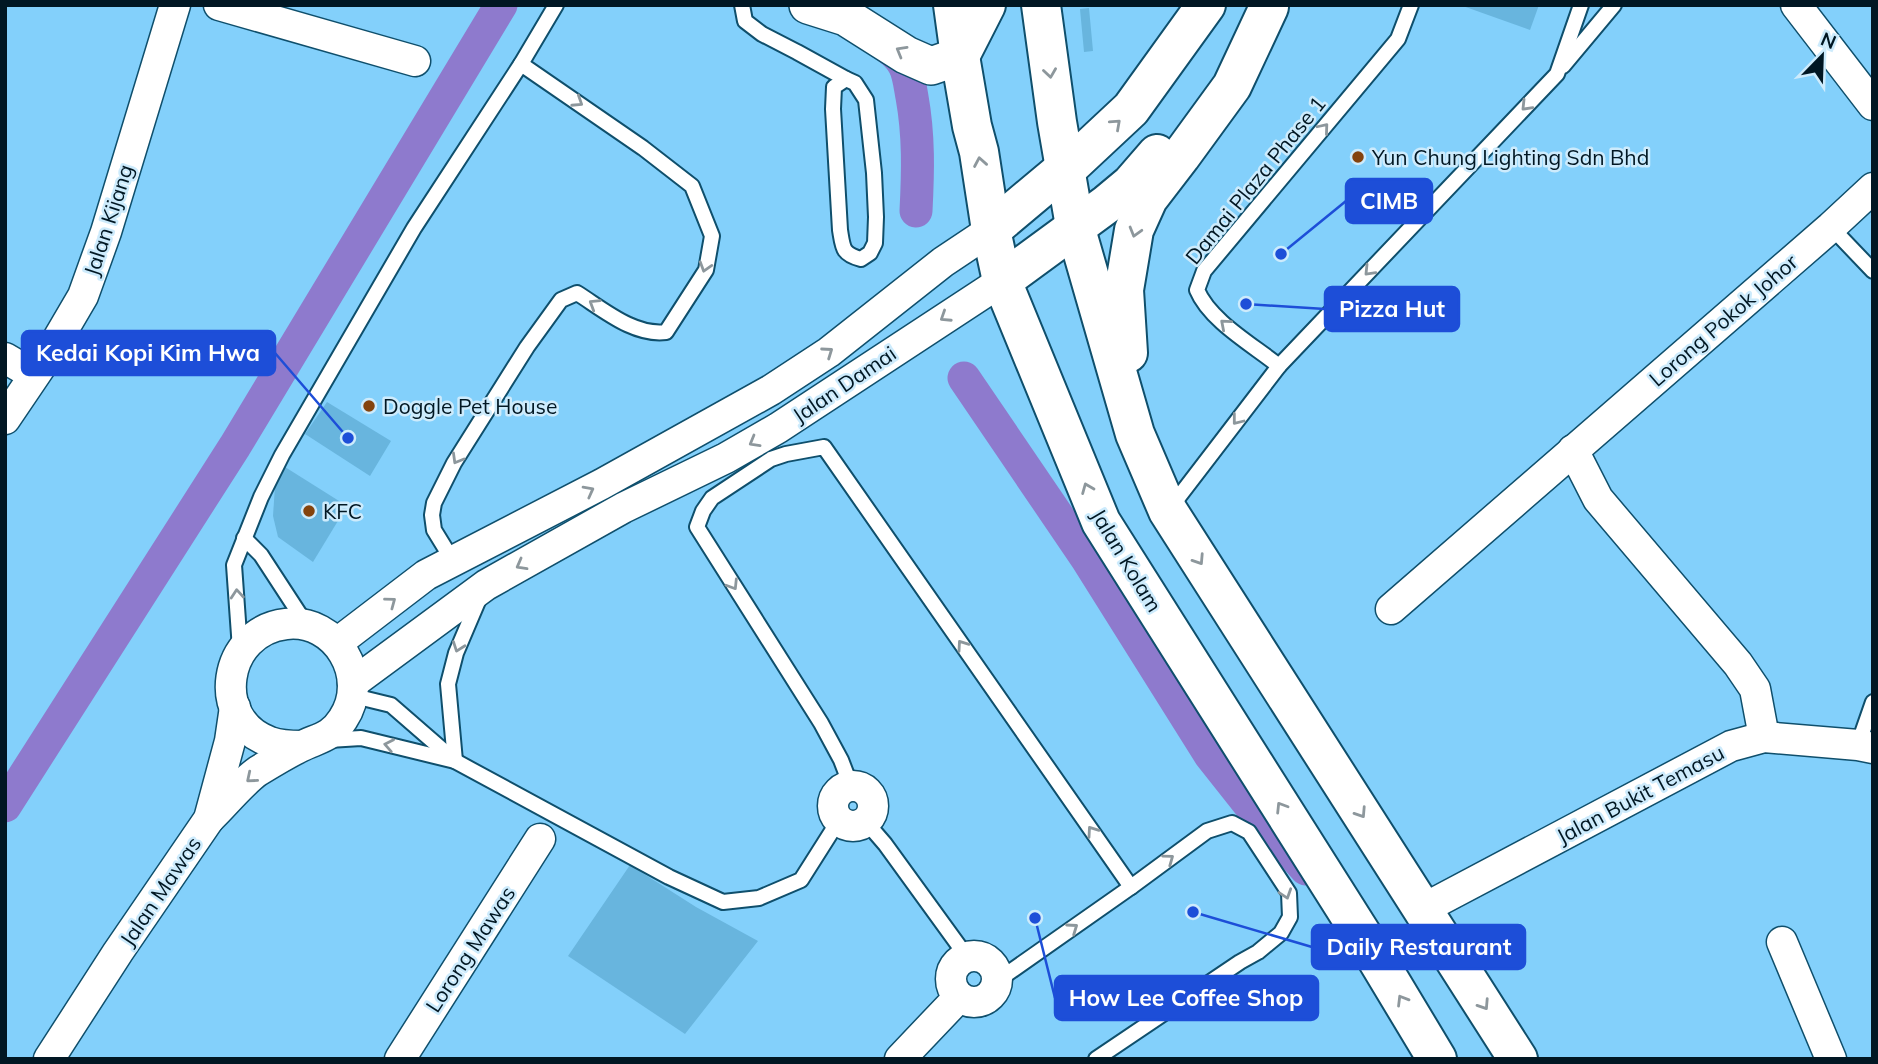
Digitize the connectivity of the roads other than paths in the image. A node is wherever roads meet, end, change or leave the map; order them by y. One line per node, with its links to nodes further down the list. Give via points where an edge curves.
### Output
1 (174, 5): 31 (street, Jalan Kijang, via 83,296)
2 (219, 5): 17 (street)
3 (555, 5): 18 (lane)
4 (743, 5): 20 (lane, via 745,21 762,34)
5 (808, 5): 15 (street)
6 (953, 5): 16 (main road, Jalan Kolam)
7 (986, 5): 16 (main road)
8 (1041, 5): 22 (main road, one-way to 22)
9 (1206, 5): 22 (main road, Jalan Damai, one-way to 9, via 1132,109)
10 (1411, 5): 30 (lane, Damai Plaza Phase 1, one-way to 10, via 1202,303 1197,290 1204,271 1398,39)
11 (1581, 5): 19 (lane)
12 (1614, 5): 19 (lane)
13 (1796, 5): 21 (street)
14 (1270, 6): 24 (main road, Jalan Damai, via 1230,64 1131,184); 33 (main road, one-way to 33, via 1232,86 1148,199 1134,230 1124,290)
15 (859, 11): 16 (street, one-way to 15, via 931,66 906,55)
16 (960, 57): 26 (main road, Jalan Kolam, one-way to 16)
17 (415, 61)
18 (521, 64): 36 (lane, via 414,228 282,455); 37 (lane, one-way to 37, via 692,186 712,236 706,271 666,332 640,331 578,293 561,300 513,368 434,503 434,530)
19 (1557, 74): 30 (lane, one-way to 30)
20 (846, 79): 20 (lane, via 855,83 866,100 874,173 875,243 862,259 849,256 843,248 841,230 833,109 834,87)
21 (1873, 105)
22 (1065, 168): 24 (main road); 26 (main road, Jalan Damai)
23 (1873, 188): 25 (street, Lorong Pokok Johor)
24 (1075, 226): 28 (main road, Jalan Damai); 33 (main road)
25 (1831, 227): 27 (lane); 34 (street, Lorong Pokok Johor)
26 (992, 230): 28 (main road, Jalan Kolam); 37 (street, Jalan Damai, one-way to 26, via 771,390)
27 (1873, 271)
28 (1002, 281): 38 (street, Jalan Damai, one-way to 38, via 778,428); 64 (main road, Jalan Kolam, one-way to 28, via 1101,522)
29 (5, 358): 31 (street)
30 (1279, 366): 35 (lane, one-way to 35)
31 (34, 375): 32 (street, Jalan Kijang)
32 (5, 419)
33 (1135, 434): 35 (main road)
34 (1573, 450): 39 (street, Lorong Pokok Johor); 46 (street, via 1598,499 1755,689)
35 (1168, 511): 55 (main road, one-way to 55)
36 (244, 538): 40 (lane, via 261,555); 42 (lane, one-way to 36, via 234,565)
37 (453, 561): 41 (street, Jalan Damai, one-way to 37, via 426,575)
38 (486, 585): 43 (street, Jalan Damai); 49 (lane, one-way to 49, via 459,645 448,684)
39 (1391, 608)
40 (307, 625): 41 (street); 42 (street, via 271,626)
41 (337, 643): 43 (street, via 349,662)
42 (240, 651): 45 (street, via 232,668)
43 (353, 690): 47 (street, via 344,718 333,731); 49 (lane, via 391,705)
44 (1873, 702): 48 (lane)
45 (234, 707): 47 (street, via 254,734 269,742 285,746); 51 (street, Jalan Mawas, via 230,741)
46 (1764, 737): 48 (street, Jalan Bukit Temasu); 55 (street, Jalan Bukit Temasu, via 1731,746)
47 (310, 743): 49 (lane, one-way to 47, via 361,738); 51 (street, one-way to 51, via 256,772)
48 (1865, 747)
49 (455, 761): 52 (lane, via 723,902 759,898 801,880)
50 (851, 786): 52 (street, via 835,797 833,809); 54 (lane, one-way to 50, via 824,447 771,459 712,498 697,527 821,723)
51 (209, 819): 60 (street, Jalan Mawas)
52 (852, 821): 57 (lane, via 885,844)
53 (541, 839): 61 (street, Lorong Mawas)
54 (1131, 887): 58 (lane, one-way to 54); 63 (lane, one-way to 63, via 1208,831 1232,823 1249,832 1289,893 1290,917 1258,952)
55 (1423, 909): 65 (main road, one-way to 65)
56 (1782, 942): 66 (street)
57 (967, 957): 58 (street, via 989,961); 59 (street, via 952,971 951,985)
58 (997, 981): 59 (street, via 986,999 973,1002)
59 (959, 997): 62 (street)
60 (49, 1059)
61 (400, 1059)
62 (900, 1059)
63 (1097, 1059)
64 (1437, 1059)
65 (1518, 1059)
66 (1831, 1059)

